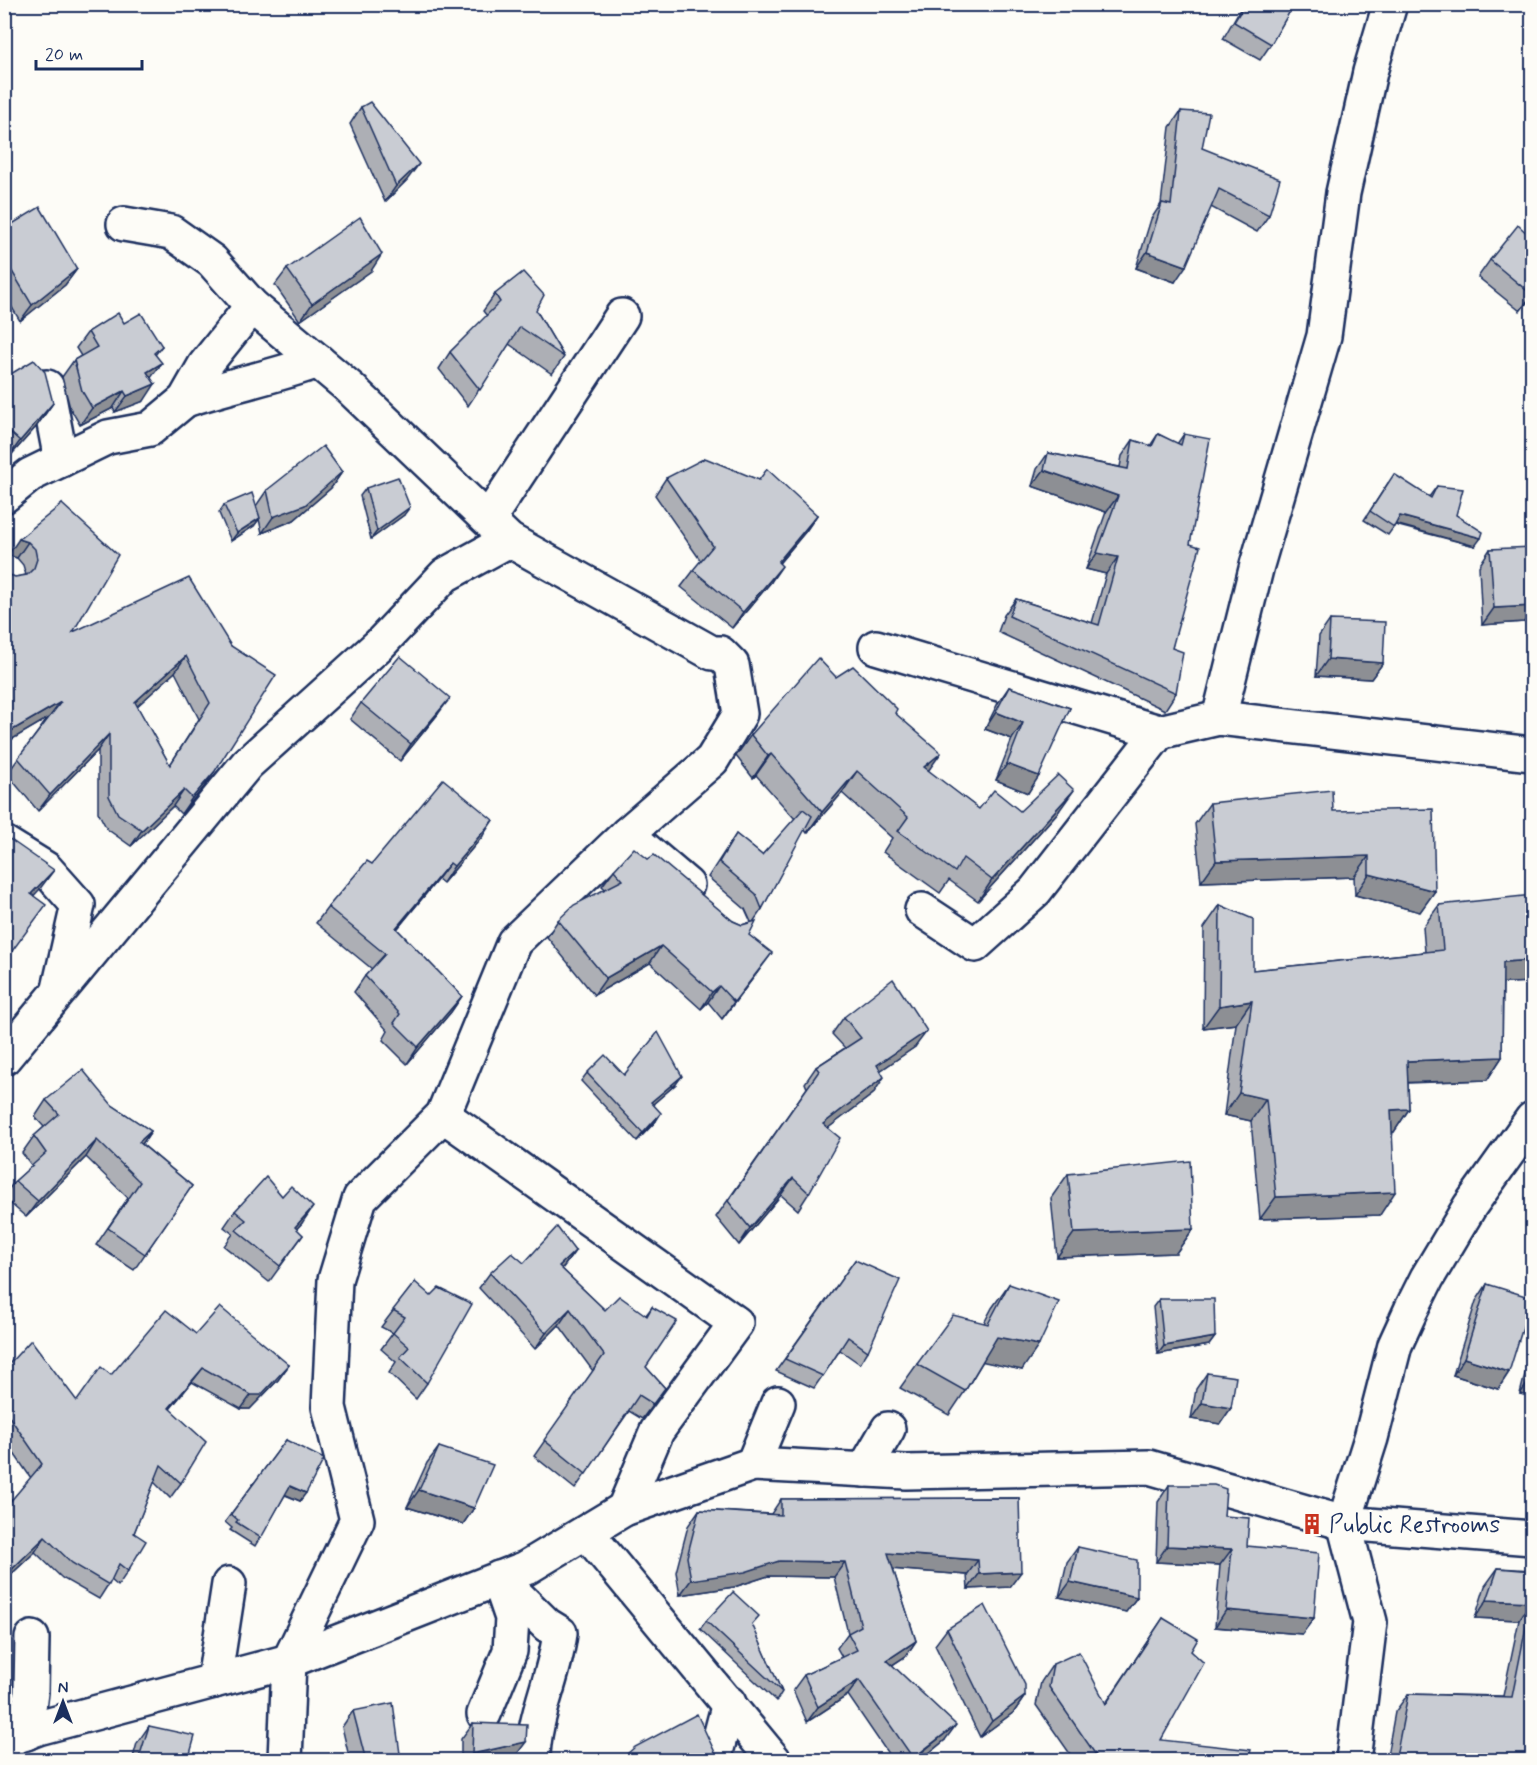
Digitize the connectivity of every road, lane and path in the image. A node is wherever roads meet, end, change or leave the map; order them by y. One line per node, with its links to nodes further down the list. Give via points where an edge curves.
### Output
1 (1390, 4): 12 (street, via 1343,193 1324,336 1257,565)
2 (124, 224): 3 (street, via 171,232 212,261)
3 (252, 306): 5 (street); 7 (street, via 205,365)
4 (622, 316): 10 (street)
5 (318, 360): 7 (street); 10 (street)
6 (47, 387): 8 (street)
7 (185, 400): 8 (street, via 150,429 108,437)
8 (61, 460): 9 (street, via 30,475)
9 (4, 496)
10 (499, 529): 15 (street, via 712,653 720,653 732,665 740,714 730,733 712,760); 19 (street, via 445,575 380,644 247,764)
11 (876, 647): 13 (street)
12 (1219, 718): 13 (street); 14 (street)
13 (1159, 732): 18 (street, via 1035,891 975,945)
14 (1533, 754)
15 (627, 834): 17 (street); 21 (street, via 514,942)
16 (4, 843): 19 (street, via 46,868 78,905)
17 (706, 901)
18 (922, 910)
19 (57, 996): 20 (street)
20 (4, 1059)
21 (443, 1115): 27 (street, via 736,1323 657,1431); 34 (street, via 360,1198 335,1280 329,1407 357,1520)
22 (1533, 1119): 28 (street, via 1470,1206 1411,1310 1395,1345)
23 (778, 1403): 25 (street)
24 (888, 1429): 26 (street)
25 (753, 1464): 26 (street); 27 (street)
26 (864, 1470): 28 (street, via 1149,1467)
27 (624, 1509): 29 (street)
28 (1344, 1523): 30 (street); 43 (street, via 1370,1622)
29 (586, 1533): 31 (street, via 526,1568); 36 (street)
30 (1533, 1538)
31 (499, 1578): 34 (street); 37 (street, via 512,1618 510,1651); 40 (street, via 560,1633 557,1659 533,1742)
32 (229, 1584): 35 (street)
33 (33, 1638): 38 (street, via 32,1692)
34 (289, 1661): 35 (street); 39 (street)
35 (214, 1680): 38 (street)
36 (729, 1703): 41 (street); 42 (street)
37 (484, 1714)
38 (15, 1737)
39 (285, 1761)
40 (533, 1761)
41 (714, 1761)
42 (774, 1761)
43 (1353, 1761)

